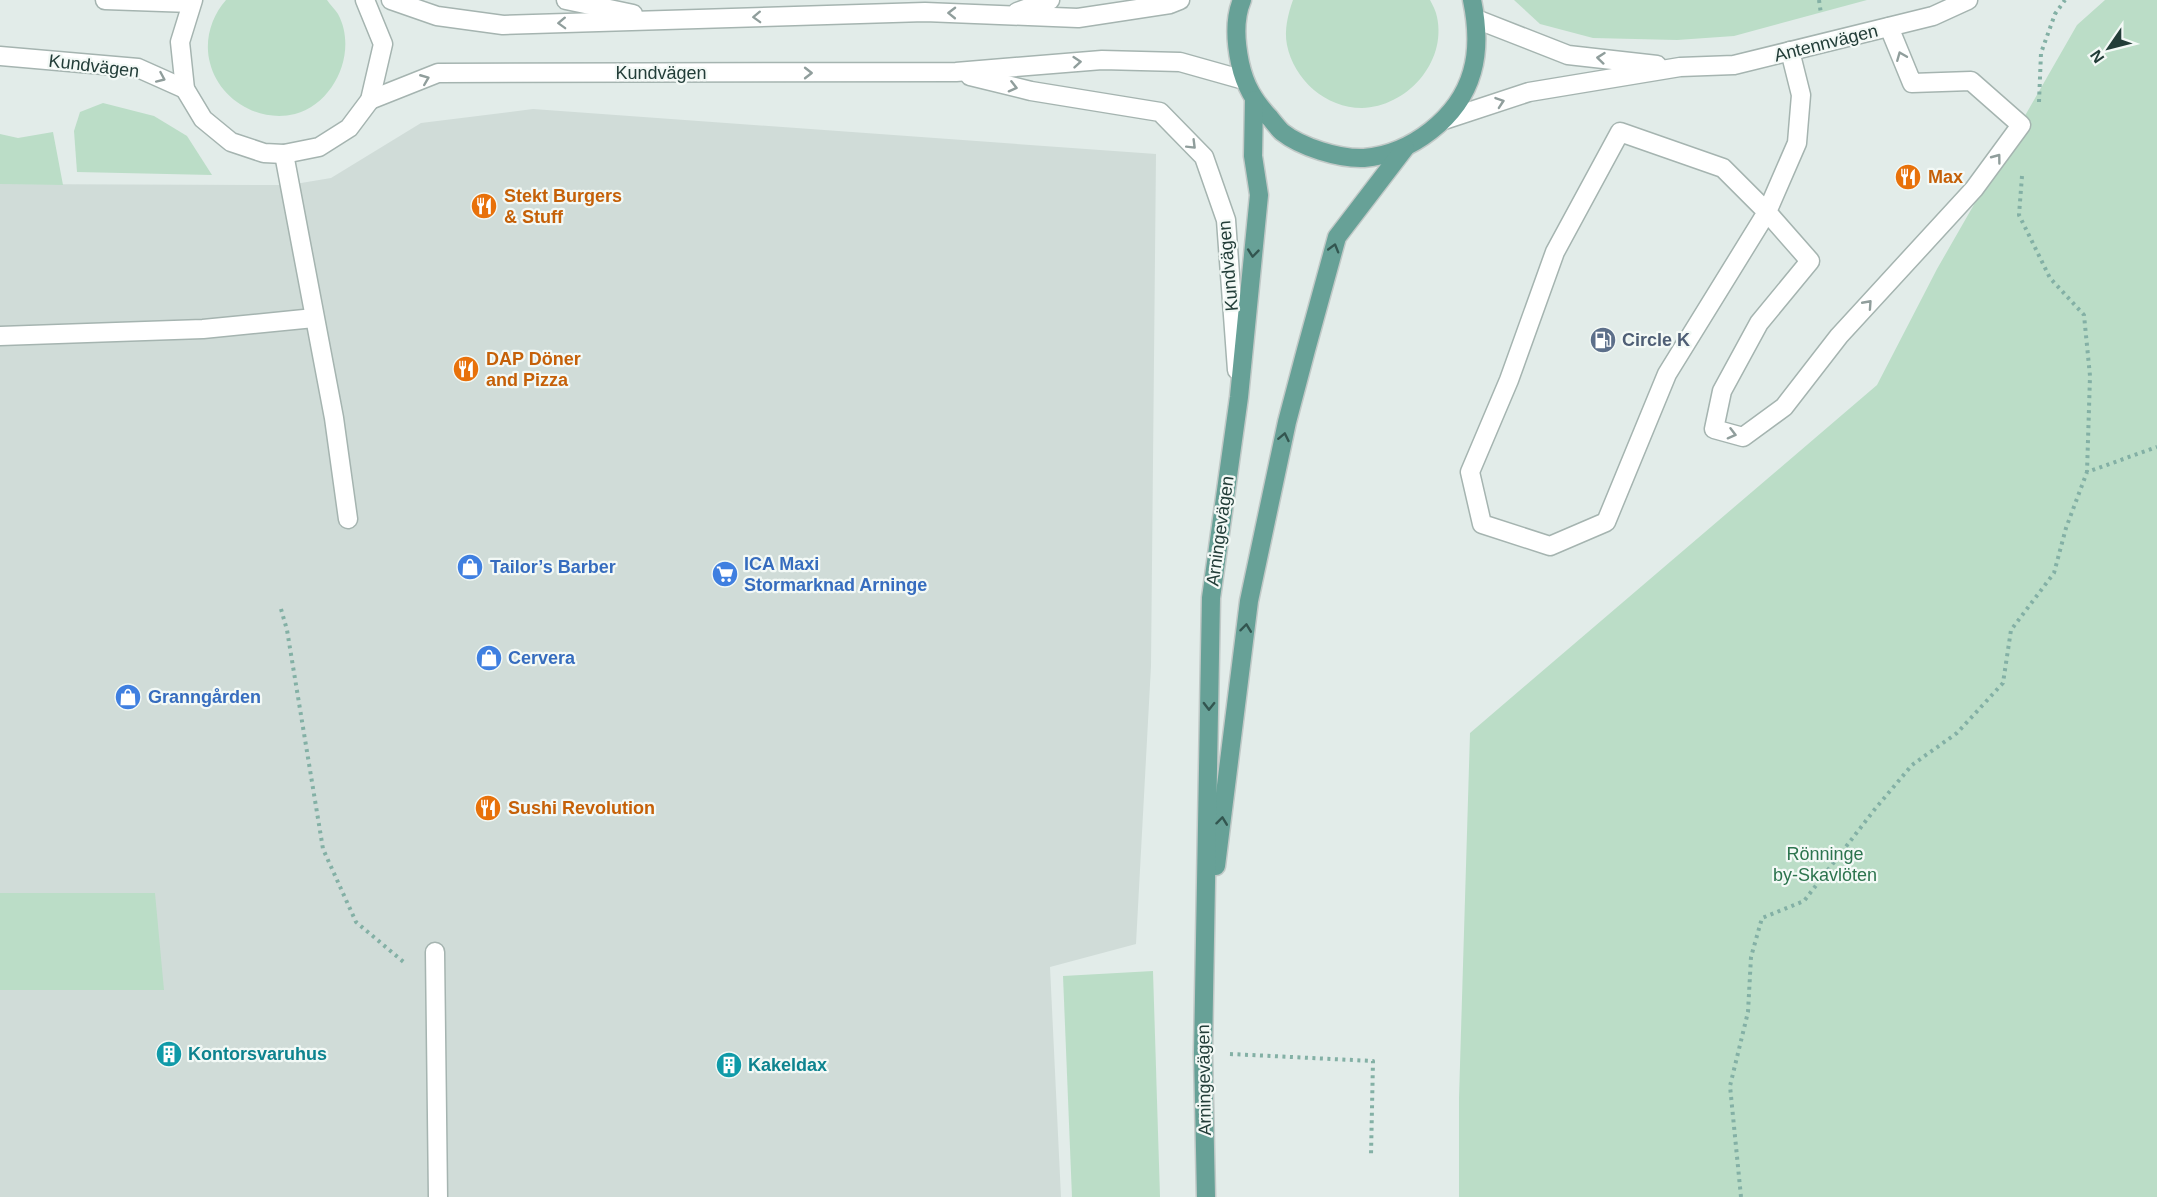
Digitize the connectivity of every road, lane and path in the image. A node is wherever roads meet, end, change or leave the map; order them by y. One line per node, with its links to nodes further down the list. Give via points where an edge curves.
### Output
1 (105, 0): 11 (street)
2 (365, 0): 22 (street, via 383,44)
3 (391, 0): 14 (street, one-way to 3, via 503,25 437,16)
4 (566, 0): 14 (street)
5 (1050, 0): 12 (street)
6 (1180, 0): 12 (street, via 1078,18)
7 (1242, 0): 20 (main road, via 1236,43)
8 (1472, 0): 13 (main road)
9 (1968, 0): 15 (street, Antennvägen, via 1934,16)
10 (2065, 0): 24 (path, via 2055,14 2041,53)
11 (192, 2): 21 (street, via 180,42)
12 (1010, 14): 14 (street, one-way to 14, via 925,12)
13 (1476, 19): 18 (street, Antennvägen, one-way to 13, via 1568,55); 25 (main road, via 1478,46 1472,74 1461,98)
14 (661, 21)
15 (1889, 27): 16 (street, Antennvägen); 29 (street, one-way to 15, via 1810,261 1759,323 1722,391 1714,429 1743,437 1784,407 1839,336 1974,189 2021,125 1971,81 1912,83)
16 (1790, 51): 18 (street, Antennvägen, via 1734,65); 29 (street, via 1801,94 1797,143)
17 (0, 56): 21 (street, Kundvägen, one-way to 21, via 138,68)
18 (1680, 67): 25 (street, Antennvägen, one-way to 18, via 1529,92)
19 (956, 72): 20 (street, Kundvägen, one-way to 20, via 1102,60 1180,62); 22 (street, Kundvägen, one-way to 19, via 438,74); 32 (street, Kundvägen, one-way to 32, via 1031,92 1160,112 1204,157 1226,220)
20 (1244, 80): 23 (main road)
21 (185, 89): 27 (street, via 203,119 231,142 264,153)
22 (370, 100): 27 (street, via 349,128 319,147)
23 (1254, 100): 26 (main road, via 1282,132 1320,152 1363,158); 32 (main road, Arningevägen, one-way to 32, via 1253,156 1259,195)
24 (2039, 107)
25 (1444, 120): 26 (main road)
26 (1405, 148): 38 (main road, Arningevägen, one-way to 26, via 1249,601 1287,422 1337,237)
27 (284, 154): 30 (street)
28 (2023, 168): 34 (path, via 2019,215 2050,278 2084,315 2091,376)
29 (1767, 212): 29 (street, via 1667,374 1606,522 1550,546 1482,524 1470,472 1509,380 1555,252 1620,132 1723,168)
30 (314, 318): 31 (street, via 203,328); 35 (street, via 334,418)
31 (0, 336)
32 (1239, 397): 38 (main road, Arningevägen, one-way to 38, via 1211,598)
33 (2157, 447): 34 (path)
34 (2087, 472): 44 (path, via 2054,573 2011,630 2003,683 1957,733 1912,765 1804,901 1762,918 1751,957 1748,1012 1730,1086)
35 (348, 519)
36 (281, 609): 39 (path, via 323,849 356,922 408,965)
37 (435, 952): 39 (street)
38 (1204, 963): 40 (main road, Arningevägen)
39 (435, 975): 42 (street)
40 (1203, 1053): 41 (path, via 1372,1061); 43 (main road, Arningevägen)
41 (1371, 1155)
42 (438, 1197)
43 (1206, 1197)
44 (1741, 1197)

